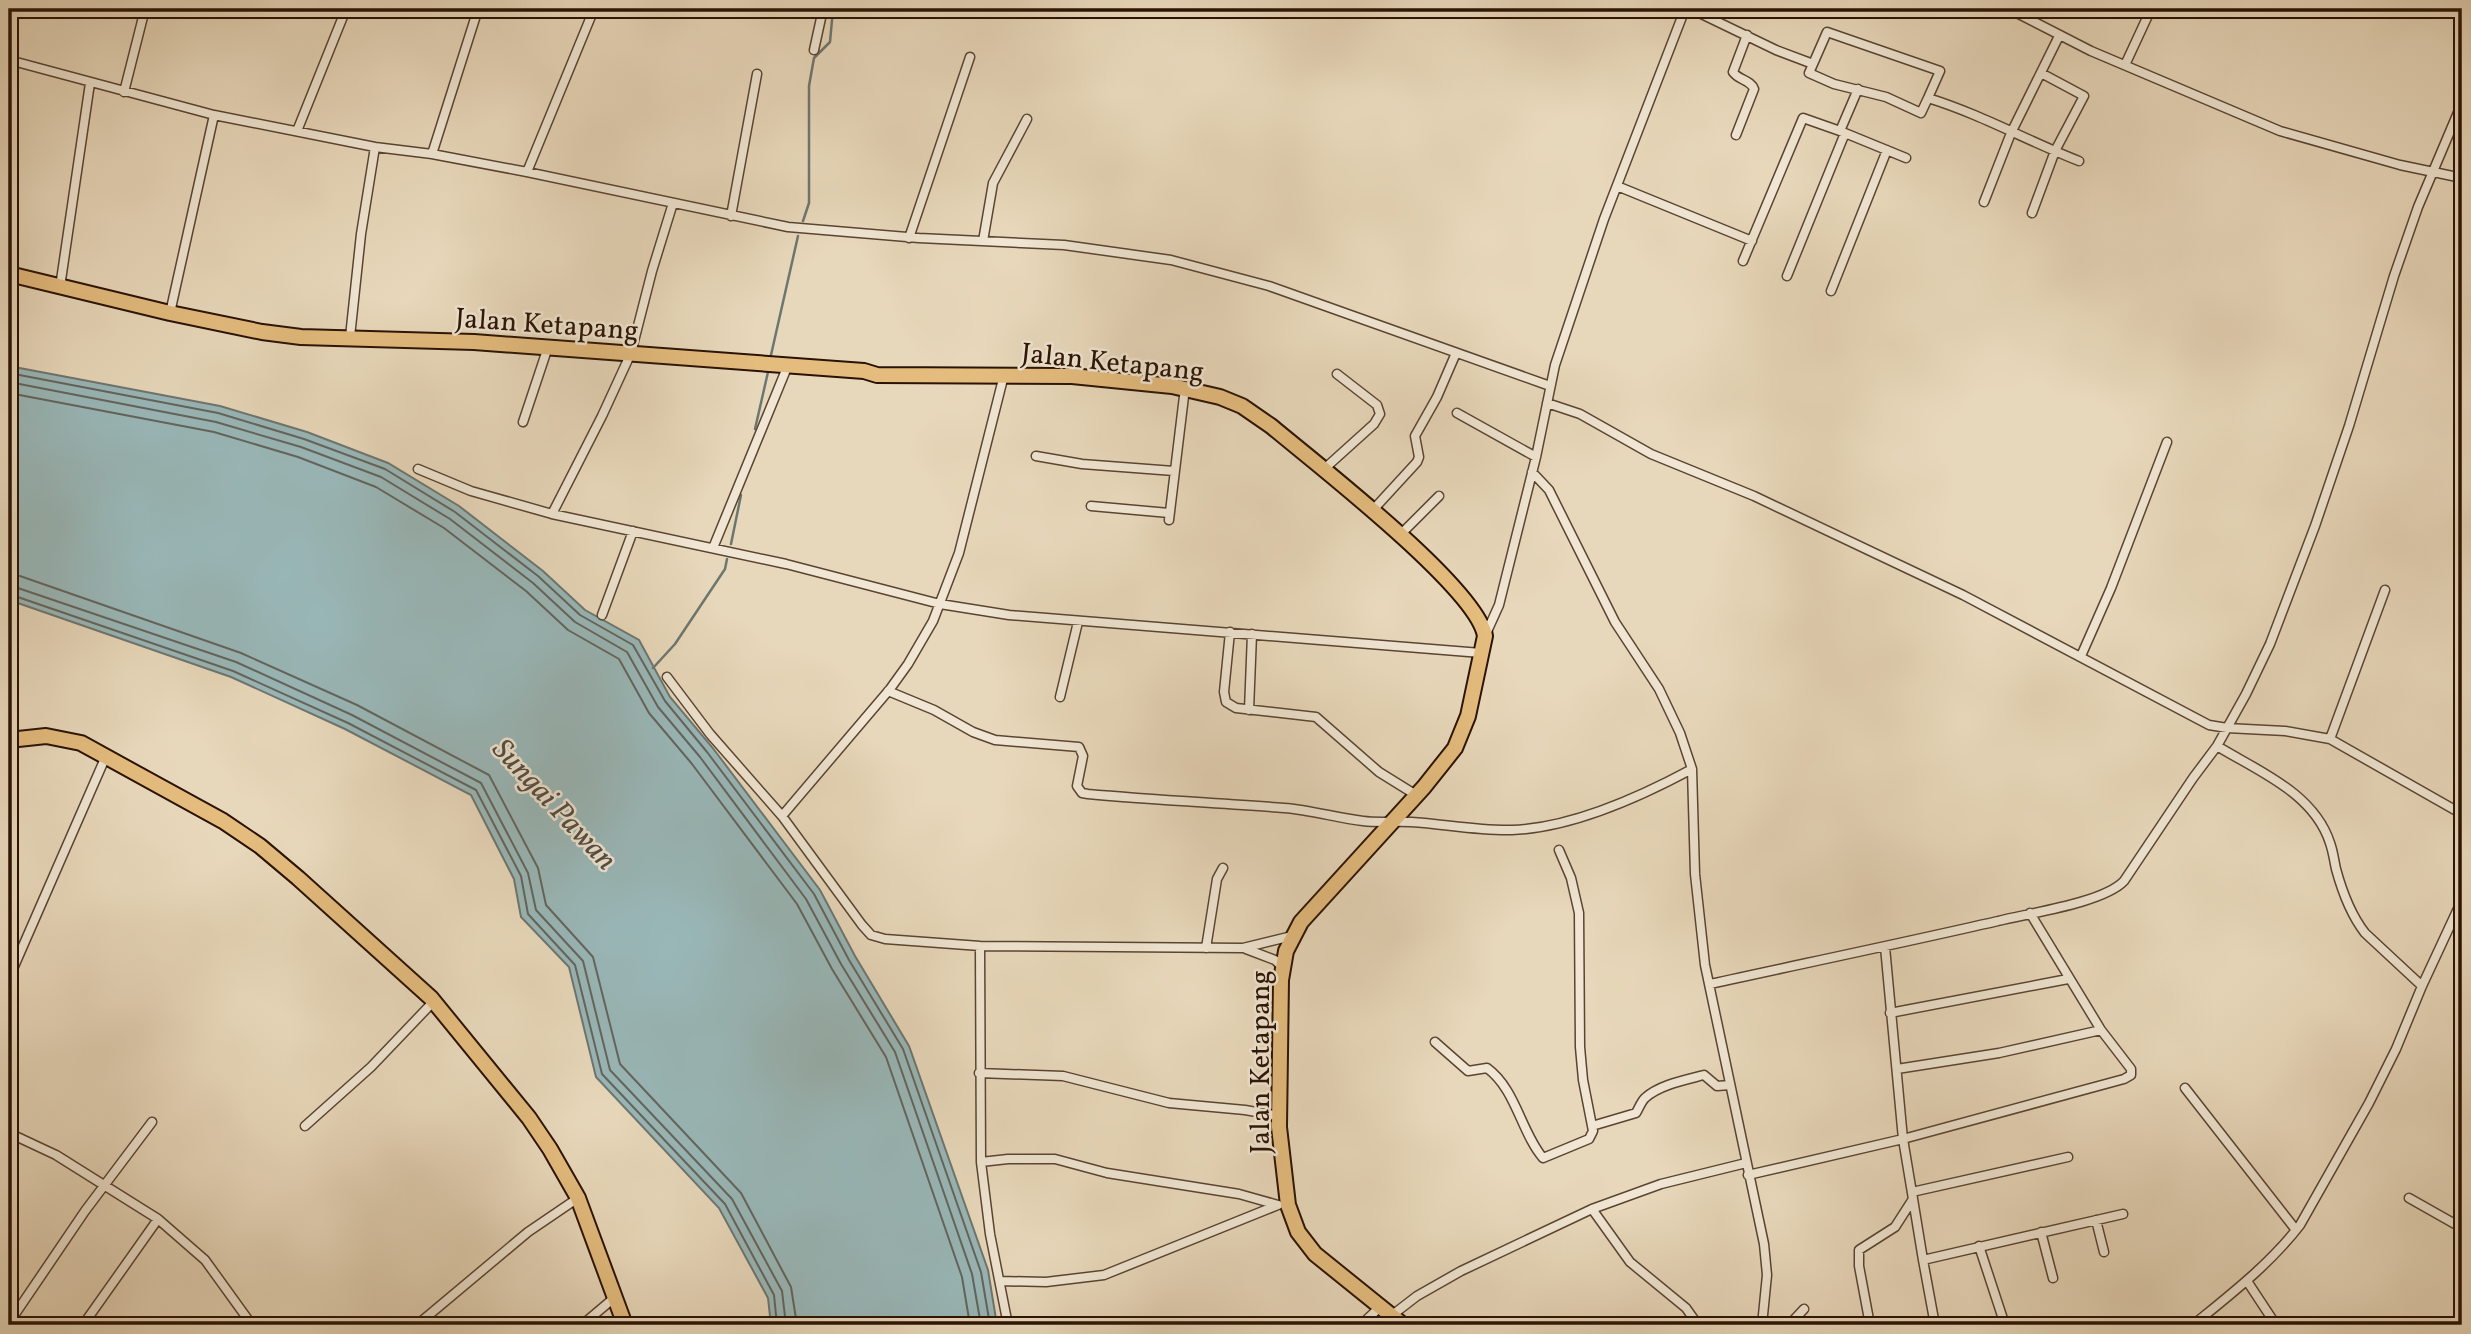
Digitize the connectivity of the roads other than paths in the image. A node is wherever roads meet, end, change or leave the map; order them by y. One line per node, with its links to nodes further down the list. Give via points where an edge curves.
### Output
1 (145, 9): 21 (street)
2 (346, 9): 26 (street)
3 (478, 9): 33 (street)
4 (594, 9): 37 (street)
5 (823, 9): 12 (street)
6 (1685, 9): 39 (street)
7 (1691, 9): 10 (street)
8 (2009, 9): 11 (street)
9 (2151, 9): 16 (street)
10 (1747, 35): 15 (street); 29 (street, via 1733,72 1754,89)
11 (2059, 36): 16 (street); 17 (street)
12 (814, 50)
13 (970, 58): 44 (street)
14 (9, 60): 19 (street)
15 (1813, 64): 20 (street, via 1809,73); 22 (street, via 1828,32 1940,71)
16 (2124, 65): 36 (street, via 2280,131)
17 (2040, 73): 28 (street); 32 (street, via 2084,96)
18 (757, 74): 43 (street)
19 (90, 83): 21 (street); 50 (street)
20 (1858, 89): 22 (street, via 1920,113); 27 (street)
21 (124, 92): 24 (street)
22 (1928, 97): 28 (street)
23 (2462, 103): 36 (street)
24 (214, 115): 26 (street); 52 (street)
25 (1027, 119): 46 (street, via 993,183)
26 (297, 131): 30 (street)
27 (1842, 132): 31 (street); 45 (street, via 1803,118); 49 (street)
28 (2011, 133): 32 (street); 40 (street)
29 (1735, 135)
30 (375, 147): 33 (street); 53 (street)
31 (1887, 150): 34 (street); 51 (street)
32 (2055, 151): 35 (street); 42 (street)
33 (432, 154): 37 (street)
34 (1906, 158)
35 (2079, 161)
36 (2433, 171): 38 (street); 92 (street, via 2404,246 2298,572 2258,670)
37 (527, 172): 41 (street)
38 (2462, 178)
39 (1617, 186): 45 (street); 60 (street)
40 (1984, 202)
41 (673, 203): 43 (street); 55 (street)
42 (2032, 213)
43 (731, 216): 44 (street, via 788,227)
44 (909, 238): 46 (street)
45 (1752, 240): 47 (street)
46 (984, 241): 56 (street, via 1108,249 1199,266 1269,286)
47 (1743, 261)
48 (9, 274): 50 (main road, Jalan Ketapang)
49 (1787, 276)
50 (60, 287): 52 (main road, Jalan Ketapang)
51 (1831, 291)
52 (170, 313): 53 (main road, Jalan Ketapang, via 301,337)
53 (350, 337): 54 (main road, Jalan Ketapang)
54 (548, 347): 55 (main road, Jalan Ketapang); 64 (street)
55 (631, 353): 57 (main road, Jalan Ketapang); 75 (street)
56 (1456, 353): 60 (street); 74 (street, via 1415,436 1417,461)
57 (789, 365): 59 (main road, Jalan Ketapang, via 870,373); 78 (street)
58 (1337, 374): 69 (street, via 1377,405 1380,414)
59 (1004, 375): 61 (main road, Jalan Ketapang, via 1072,376); 80 (street)
60 (1550, 386): 62 (street)
61 (1185, 388): 69 (main road, Jalan Ketapang, via 1242,406); 70 (street)
62 (1547, 403): 67 (street); 87 (street, via 1580,414 1651,454 1875,552)
63 (1457, 413): 67 (street)
64 (523, 422)
65 (2167, 442): 87 (street)
66 (1036, 456): 70 (street)
67 (1536, 457): 71 (street)
68 (418, 469): 75 (street, via 471,491)
69 (1323, 470): 74 (main road, Jalan Ketapang)
70 (1174, 471): 73 (street, via 1169,517)
71 (1532, 472): 85 (street, via 1499,605); 97 (street, via 1549,490 1620,631 1659,689 1681,733)
72 (1439, 496): 77 (street)
73 (1091, 506)
74 (1372, 511): 77 (main road, Jalan Ketapang)
75 (552, 514): 76 (street)
76 (633, 531): 78 (street); 81 (street)
77 (1400, 535): 85 (main road, Jalan Ketapang, via 1458,592 1481,621)
78 (713, 548): 80 (street)
79 (2385, 590): 93 (street)
80 (940, 604): 82 (street); 89 (street)
81 (602, 615)
82 (1078, 622): 83 (street); 90 (street)
83 (1230, 632): 84 (street); 91 (street, via 1224,697 1230,705)
84 (1252, 634): 86 (street); 91 (street)
85 (1485, 636): 86 (main road, Jalan Ketapang)
86 (1481, 653): 98 (main road, Jalan Ketapang, via 1463,732 1446,761)
87 (2081, 656): 92 (street, via 2197,720)
88 (667, 677): 100 (street, via 709,734)
89 (888, 691): 100 (street); 101 (street, via 995,740 1079,747 1083,755 1077,786 1082,793 1285,808)
90 (1060, 698)
91 (1250, 710): 98 (street, via 1316,717 1379,772)
92 (2227, 728): 93 (street, via 2285,730); 95 (street)
93 (2330, 739): 99 (street)
94 (9, 740): 96 (main road, via 60,737)
95 (2217, 746): 105 (street, via 2119,887); 115 (street, via 2283,785 2310,808 2326,832 2339,881 2358,925)
96 (106, 756): 112 (street); 116 (main road, via 260,846)
97 (1692, 769): 101 (street, via 1589,814 1549,825 1513,830); 114 (street, via 1695,874)
98 (1416, 795): 101 (main road, Jalan Ketapang)
99 (2462, 814)
100 (782, 816): 107 (street, via 871,935)
101 (1389, 823): 106 (main road, Jalan Ketapang)
102 (1559, 850): 127 (street, via 1579,913 1580,1047)
103 (1223, 868): 109 (street, via 1217,879)
104 (2462, 900): 115 (street)
105 (2030, 913): 108 (street); 113 (street)
106 (1292, 936): 110 (street); 111 (main road, Jalan Ketapang)
107 (980, 946): 109 (street); 121 (street)
108 (1885, 947): 114 (street); 117 (street)
109 (1206, 948): 110 (street)
110 (1243, 948): 111 (street)
111 (1282, 967): 124 (main road, Jalan Ketapang)
112 (9, 978)
113 (2068, 979): 117 (street); 118 (street)
114 (1710, 984): 122 (street)
115 (2422, 986): 144 (street, via 2369,1103)
116 (434, 1001): 126 (street, via 372,1067); 136 (main road, via 529,1118)
117 (1890, 1013): 120 (street)
118 (2101, 1030): 120 (street); 129 (street, via 2131,1075)
119 (1435, 1042): 127 (street, via 1468,1071 1487,1068 1493,1073 1544,1158 1586,1142)
120 (1897, 1069): 129 (street)
121 (979, 1073): 124 (street, via 1063,1076 1169,1103); 131 (street)
122 (1730, 1085): 127 (street, via 1717,1086 1704,1075 1694,1077 1657,1090 1636,1113); 132 (street)
123 (2185, 1088): 144 (street)
124 (1279, 1116): 138 (main road, Jalan Ketapang)
125 (152, 1122): 134 (street)
126 (305, 1126)
127 (1592, 1126)
128 (9, 1133): 134 (street, via 46,1149)
129 (1903, 1139): 133 (street); 135 (street)
130 (2068, 1157): 135 (street)
131 (981, 1162): 138 (street, via 1055,1159); 150 (street)
132 (1746, 1163): 133 (street); 139 (street, via 1661,1184)
133 (1748, 1175): 164 (street, via 1765,1244)
134 (105, 1185): 141 (street); 155 (street)
135 (1912, 1196): 148 (street); 166 (street, via 1895,1227 1859,1250)
136 (578, 1198): 152 (main road); 158 (street, via 528,1232)
137 (2409, 1198): 143 (street)
138 (1283, 1205): 150 (street, via 1104,1275 1046,1282); 154 (main road, Jalan Ketapang, via 1315,1254)
139 (1592, 1209): 154 (street, via 1461,1271); 163 (street, via 1630,1262 1686,1308)
140 (2123, 1214): 142 (street)
141 (158, 1219): 156 (street); 157 (street, via 205,1260)
142 (2096, 1220): 145 (street); 147 (street)
143 (2462, 1228)
144 (2296, 1230): 151 (street)
145 (2041, 1233): 146 (street); 149 (street)
146 (1979, 1246): 148 (street); 168 (street)
147 (2104, 1252)
148 (1923, 1260): 167 (street)
149 (2053, 1278)
150 (1000, 1281): 161 (street)
151 (2247, 1281): 169 (street); 170 (street)
152 (614, 1298): 159 (street); 160 (main road)
153 (1804, 1310): 165 (street)
154 (1391, 1316): 162 (street)
155 (9, 1323)
156 (83, 1325)
157 (252, 1325)
158 (417, 1325)
159 (582, 1325)
160 (625, 1325)
161 (1008, 1325)
162 (1361, 1325)
163 (1699, 1325)
164 (1762, 1325)
165 (1785, 1325)
166 (1870, 1325)
167 (1935, 1325)
168 (2002, 1325)
169 (2193, 1325)
170 (2276, 1325)

